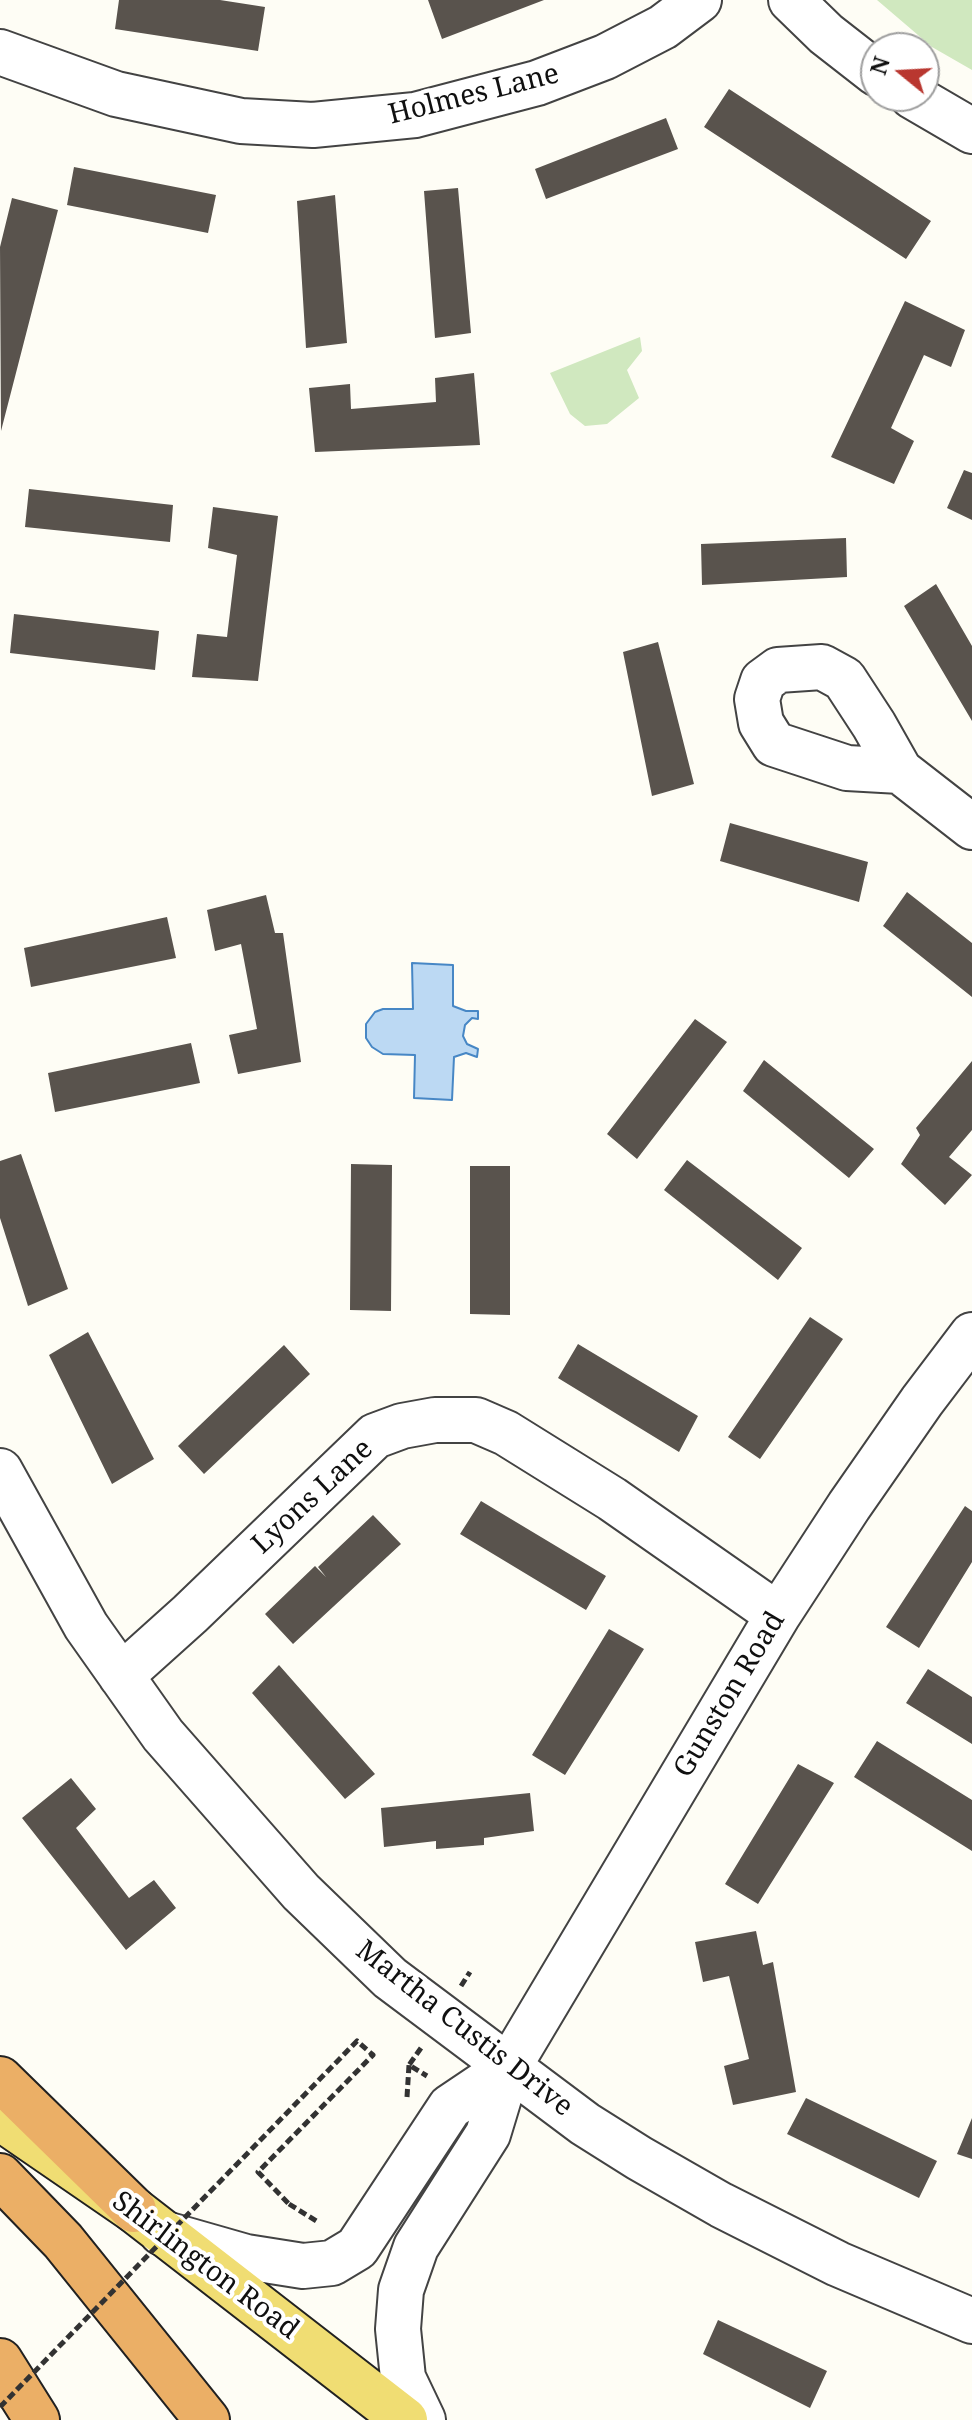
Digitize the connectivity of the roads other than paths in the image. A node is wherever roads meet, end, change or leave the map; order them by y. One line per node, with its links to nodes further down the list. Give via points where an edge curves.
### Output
1 (699, 0): 3 (street, Holmes Lane, via 663,27 605,57 537,83 415,115 313,125 241,121 116,94)
2 (791, 0): 4 (street)
3 (0, 52)
4 (860, 61)
5 (939, 112): 6 (street)
6 (972, 131)
7 (900, 771): 8 (street)
8 (972, 827)
9 (966, 1354): 11 (street, Gunston Road, via 858,1493)
10 (0, 1471): 12 (street, Martha Custis Drive, via 86,1626)
11 (778, 1615): 12 (street, Lyons Lane, via 612,1499 506,1433 476,1420 435,1420 375,1436); 13 (street, Gunston Road)
12 (121, 1676): 13 (street, Martha Custis Drive, via 163,1735 301,1892 390,1978)
13 (508, 2068): 17 (street, Gunston Road, via 450,2107 357,2248 332,2263 303,2266 246,2257); 18 (street, Martha Custis Drive, via 585,2124 721,2205 838,2264); 23 (street, Gunston Road, via 488,2134 416,2247 401,2290 403,2378)
14 (0, 2079): 17 (highway)
15 (0, 2118): 17 (main road, Shirlington Road)
16 (0, 2176): 21 (highway, via 63,2241)
17 (148, 2222): 22 (main road, Shirlington Road)
18 (972, 2321)
19 (0, 2361): 20 (highway)
20 (37, 2420)
21 (207, 2420)
22 (405, 2420)
23 (423, 2420)

